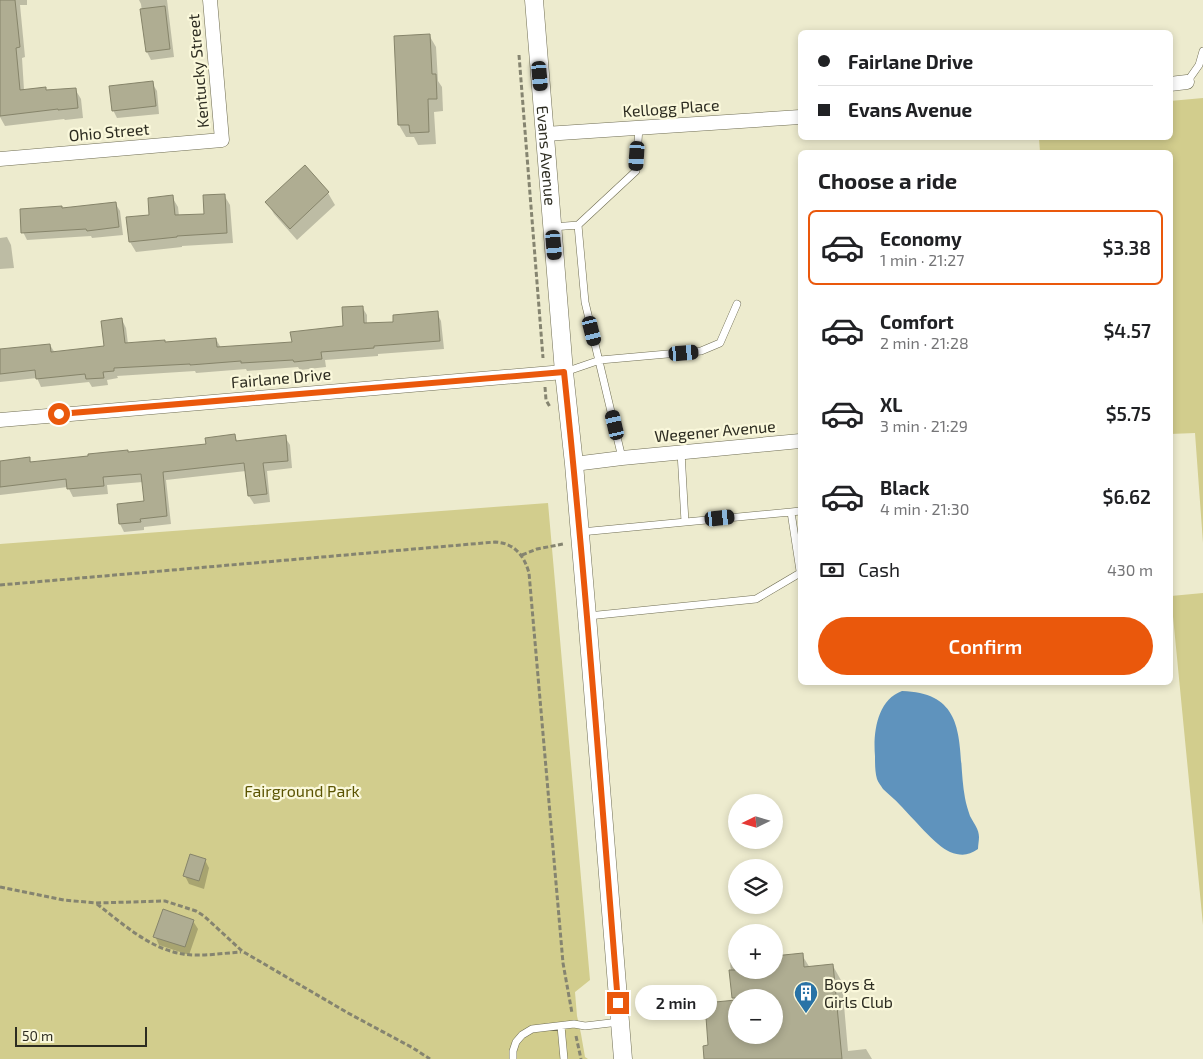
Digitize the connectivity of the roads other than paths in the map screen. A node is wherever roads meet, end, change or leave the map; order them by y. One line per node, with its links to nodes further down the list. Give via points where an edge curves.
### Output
1 (210, 0): 9 (street, Kentucky Street)
2 (534, 0): 8 (street, Evans Avenue)
3 (1203, 51): 4 (lane, via 1199,65)
4 (1187, 82): 5 (street)
5 (1173, 84)
6 (798, 117): 7 (street, Kellogg Place)
7 (639, 127): 8 (street, Kellogg Place); 11 (lane, via 636,171)
8 (545, 134): 12 (street, Evans Avenue)
9 (222, 140): 10 (street, Ohio Street)
10 (0, 159)
11 (578, 225): 12 (lane); 14 (lane, via 585,302)
12 (552, 227): 15 (street, Evans Avenue)
13 (737, 304): 14 (lane, via 720,343 701,351)
14 (600, 360): 15 (lane); 19 (lane)
15 (564, 372): 16 (street, Fairlane Drive); 20 (street, Evans Avenue)
16 (0, 420)
17 (798, 441): 18 (street, Wegener Avenue)
18 (680, 452): 19 (street, Wegener Avenue); 23 (lane)
19 (622, 458): 20 (street, Wegener Avenue)
20 (574, 464): 24 (street, Evans Avenue)
21 (798, 511): 22 (lane)
22 (791, 512): 23 (lane); 25 (lane)
23 (684, 522): 24 (lane)
24 (580, 532): 27 (street, Evans Avenue)
25 (798, 559)
26 (798, 573): 27 (lane, via 756,599)
27 (588, 616): 28 (street, Evans Avenue)
28 (619, 1022): 29 (lane); 32 (street, Evans Avenue)
29 (561, 1026): 30 (lane, via 532,1029 522,1035 513,1050); 31 (lane)
30 (513, 1059)
31 (564, 1059)
32 (622, 1059)

